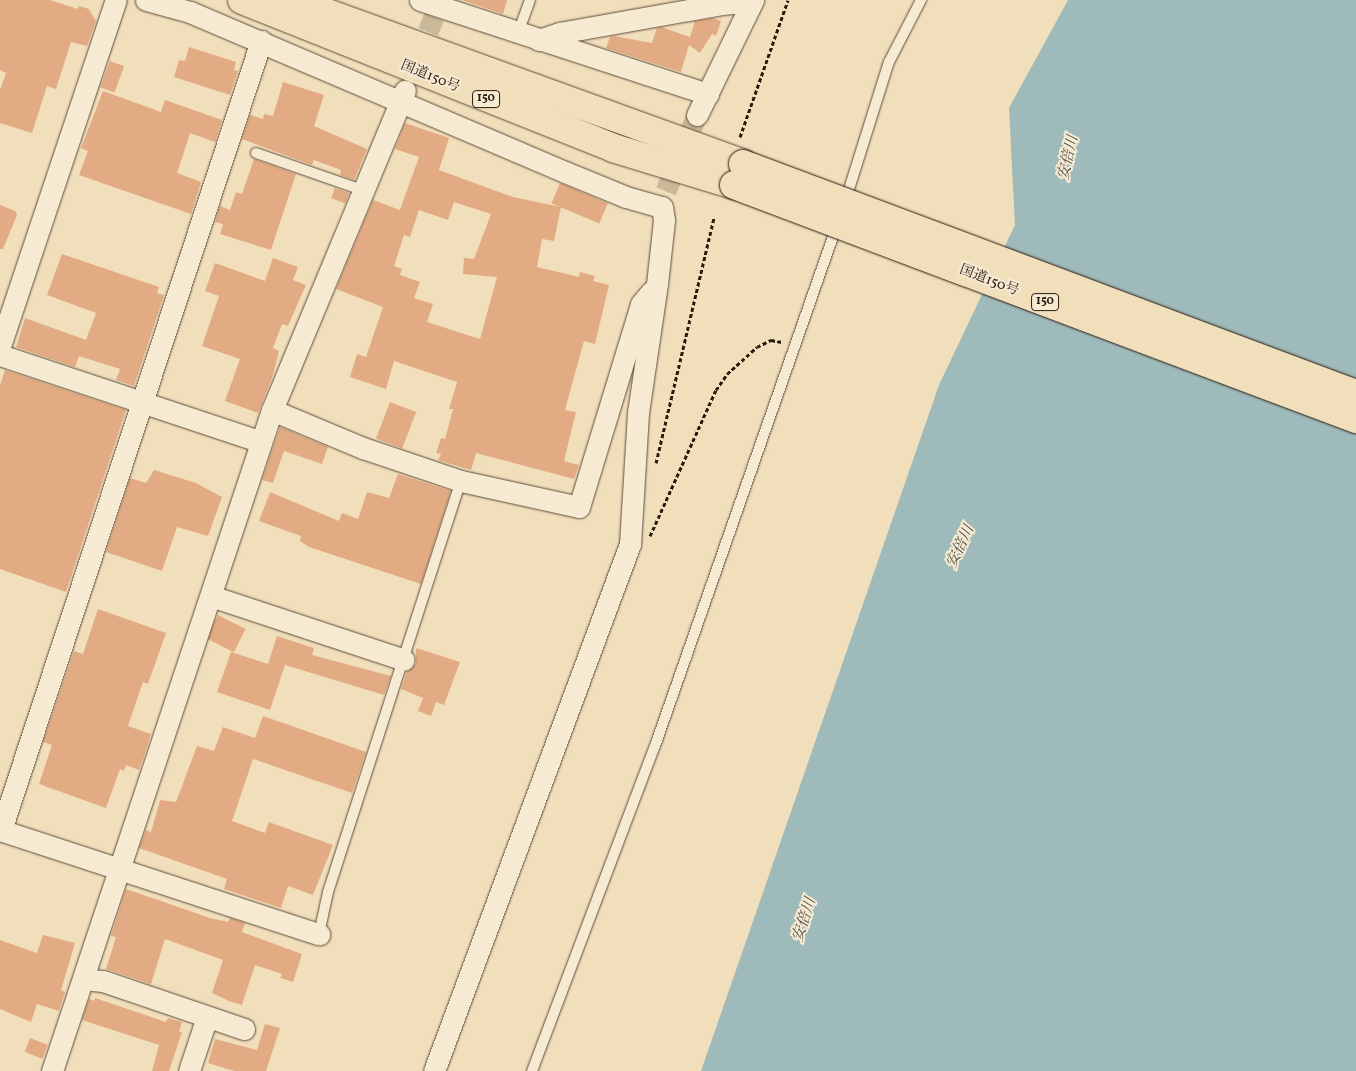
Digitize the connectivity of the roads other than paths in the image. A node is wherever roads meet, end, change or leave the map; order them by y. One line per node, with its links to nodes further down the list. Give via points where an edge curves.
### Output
1 (116, 0): 23 (street)
2 (146, 0): 15 (street, via 190,12)
3 (242, 0): 20 (highway, 国道150号 / 150, via 594,141)
4 (263, 0): 12 (highway, 150)
5 (291, 0): 12 (highway, 150)
6 (323, 0): 20 (highway, 国道150号 / 150, via 598,100)
7 (530, 0): 13 (lane)
8 (921, 0): 42 (lane, via 889,62 849,193 793,344 655,746)
9 (751, 4): 10 (street); 16 (street)
10 (681, 5): 14 (street, via 559,32)
11 (433, 6): 13 (street)
12 (362, 31): 20 (highway, 国道150号 / 150)
13 (518, 33): 14 (street)
14 (539, 40): 16 (street)
15 (261, 41): 17 (street); 26 (street)
16 (708, 94): 18 (street)
17 (403, 96): 21 (street); 22 (street, via 626,197 664,199)
18 (697, 115)
19 (256, 153): 21 (lane)
20 (739, 175): 25 (highway, 国道150号 / 150, bridge); 28 (highway, 国道150号 / 150, bridge)
21 (365, 191): 27 (street)
22 (657, 284): 30 (street, via 641,304 579,507); 41 (street, via 638,413 630,544)
23 (0, 346)
24 (0, 355): 26 (street)
25 (1356, 394)
26 (143, 402): 29 (street); 33 (street)
27 (272, 410): 29 (street); 30 (street, via 363,448)
28 (1356, 419)
29 (261, 442): 31 (street)
30 (461, 481): 32 (lane)
31 (211, 596): 32 (street); 34 (street)
32 (404, 660): 35 (lane, via 331,882)
33 (0, 830): 34 (street)
34 (120, 869): 35 (street); 36 (street)
35 (319, 934)
36 (83, 979): 37 (street, via 103,982); 39 (street)
37 (207, 1017): 38 (street); 40 (street)
38 (244, 1029)
39 (52, 1071)
40 (189, 1071)
41 (434, 1071)
42 (532, 1071)

